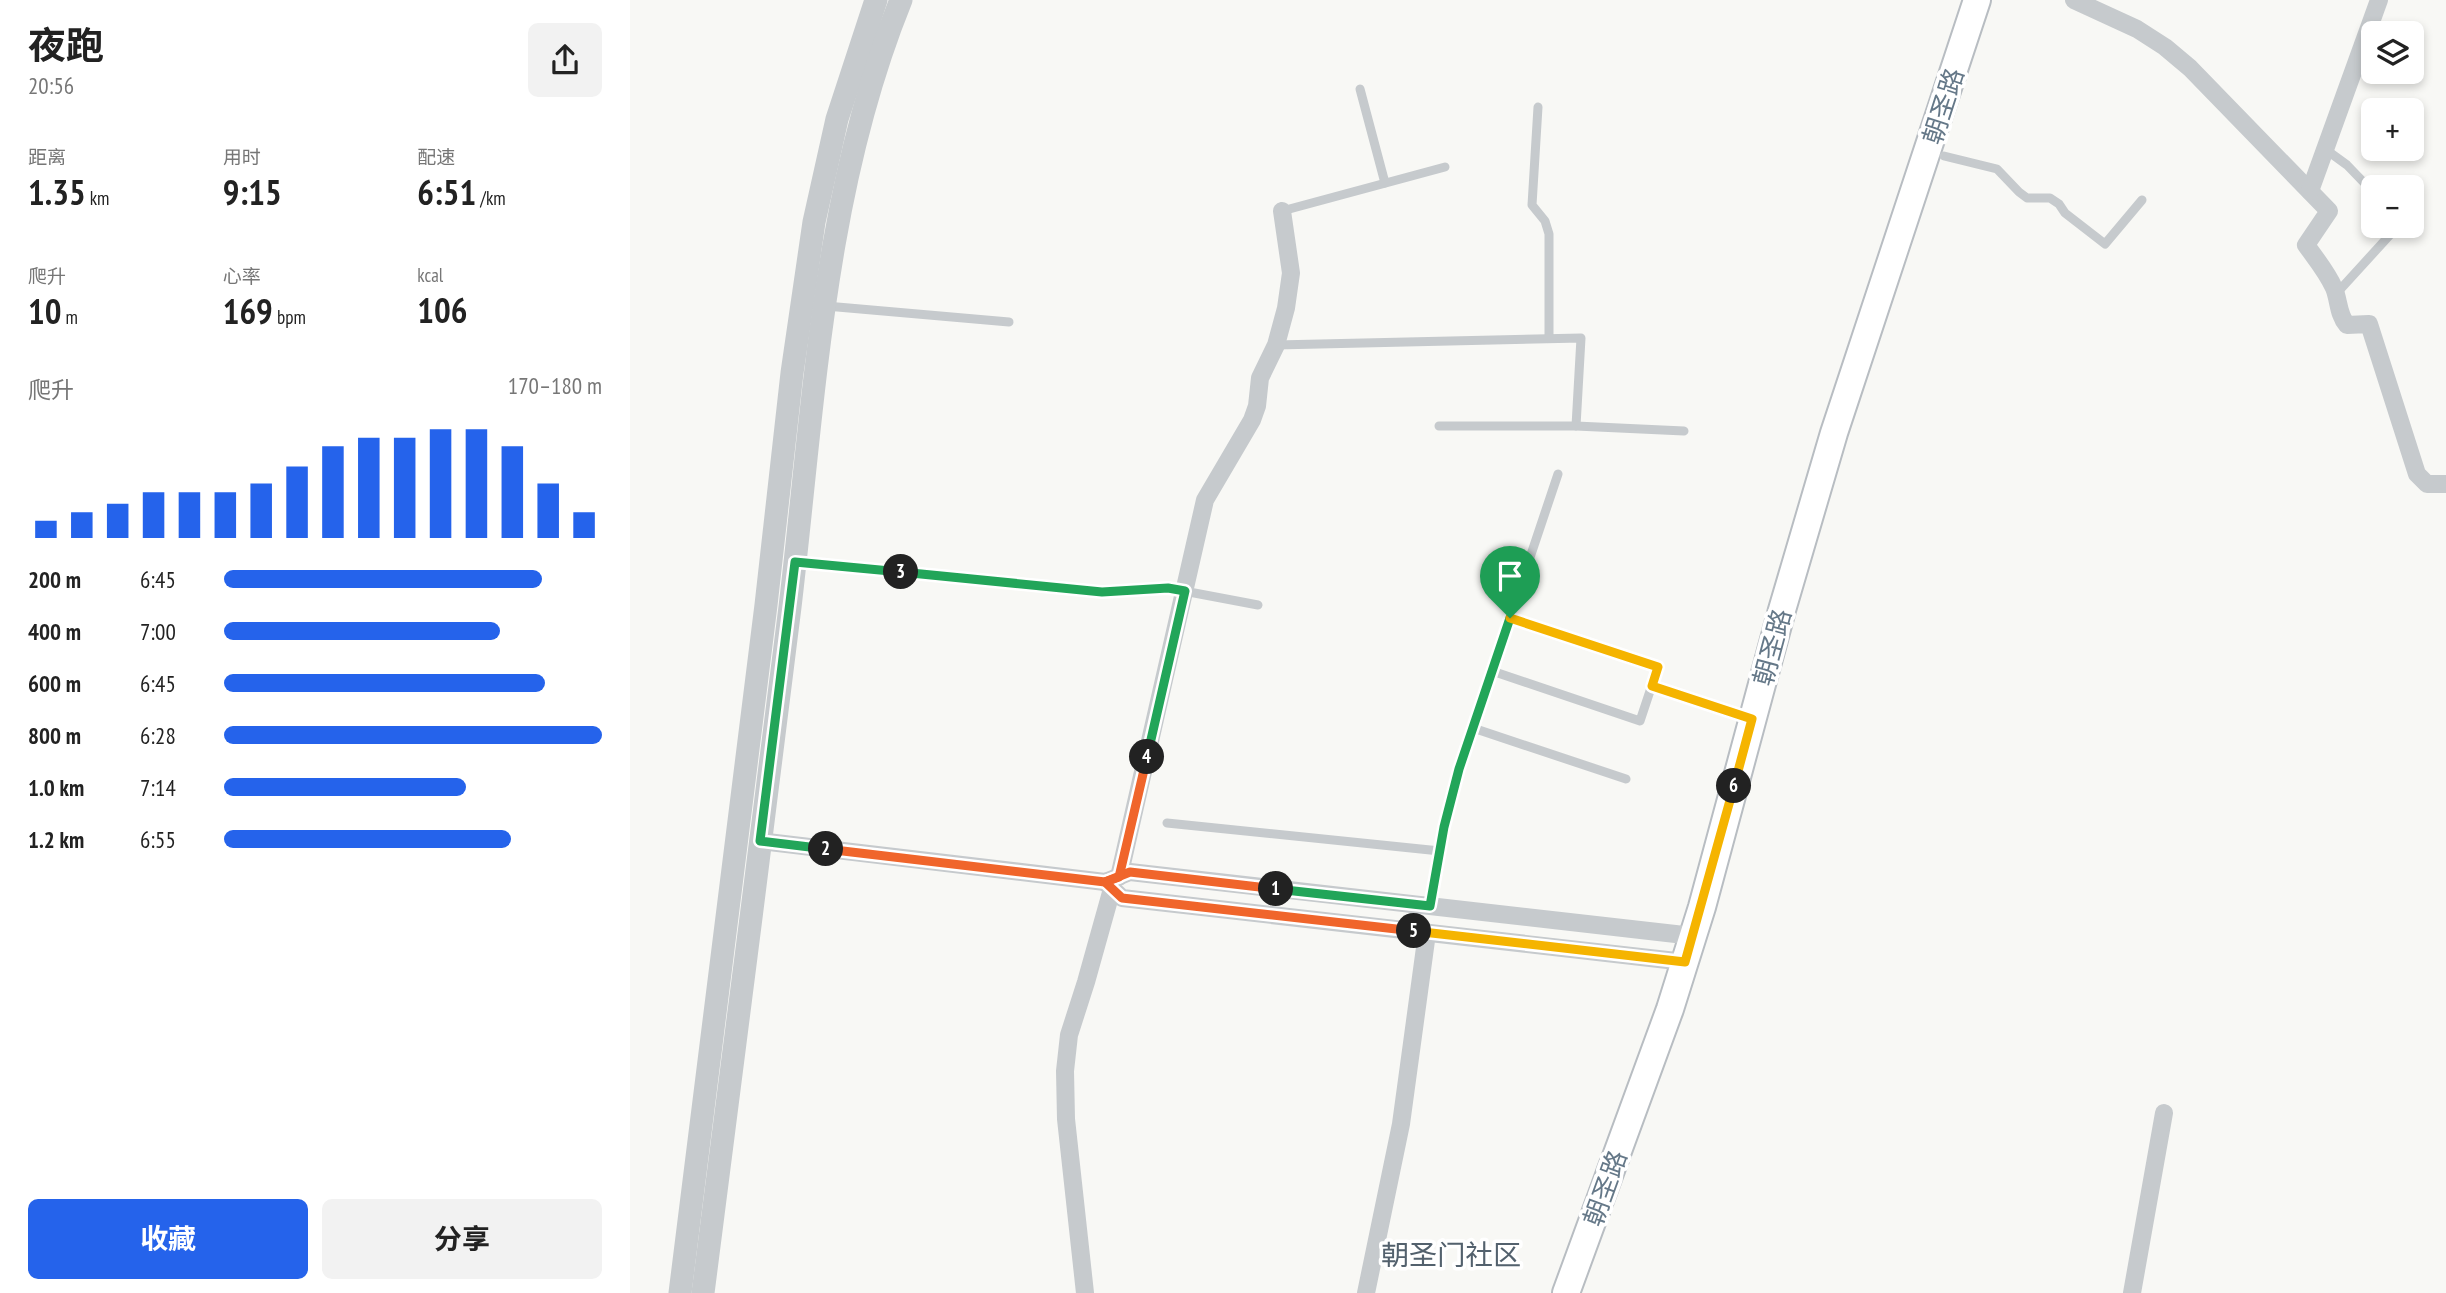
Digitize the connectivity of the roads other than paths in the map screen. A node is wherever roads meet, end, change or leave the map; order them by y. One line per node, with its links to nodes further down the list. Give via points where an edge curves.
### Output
1 (876, 0): 46 (street, via 836,119 814,222)
2 (901, 0): 19 (street, via 850,163)
3 (1978, 0): 34 (main road, 朝圣路, via 1834,433)
4 (1994, 0): 10 (main road, 朝圣路)
5 (2074, 0): 14 (street, via 2165,47)
6 (2379, 0): 9 (street)
7 (1360, 89): 13 (lane)
8 (1538, 107): 21 (lane, via 1532,205 1549,234)
9 (2325, 149): 12 (lane); 14 (street)
10 (1944, 156): 15 (lane, via 1997,169 2027,198 2050,198 2105,244); 51 (main road, 朝圣路, via 1849,438 1685,1014)
11 (1446, 167): 13 (lane)
12 (2361, 180)
13 (1385, 183): 16 (lane)
14 (2309, 191): 18 (street, via 2329,211 2306,245)
15 (2142, 200)
16 (1282, 211): 22 (street, via 1291,273)
17 (2387, 238): 18 (lane)
18 (2336, 294): 27 (street, via 2347,325 2370,324 2417,474 2427,484)
19 (826, 306): 20 (lane); 28 (street)
20 (1009, 322)
21 (1549, 338): 22 (lane); 24 (lane, via 1581,338)
22 (1276, 345): 29 (street, via 1260,378 1248,428 1205,500)
23 (1439, 426): 24 (lane)
24 (1576, 426): 25 (lane)
25 (1684, 431)
26 (1558, 474): 31 (lane)
27 (2446, 484)
28 (795, 562): 29 (lane, via 1102,592); 38 (street)
29 (1185, 591): 30 (lane); 40 (street)
30 (1258, 605)
31 (1510, 618): 32 (lane); 33 (lane, via 1658,667)
32 (1492, 671): 33 (lane, via 1640,721); 35 (lane)
33 (1652, 686): 34 (lane)
34 (1752, 719): 43 (main road, 朝圣路)
35 (1473, 728): 36 (lane); 39 (lane)
36 (1626, 779)
37 (1167, 823): 39 (lane)
38 (760, 841): 40 (street); 47 (street)
39 (1440, 851): 41 (lane)
40 (1112, 883): 41 (street, via 1130,872); 42 (street, via 1122,898); 48 (street, via 1069,1035 1065,1071)
41 (1430, 906): 43 (street)
42 (1427, 933): 44 (street); 49 (street, via 1401,1124)
43 (1693, 936): 44 (main road, 朝圣路)
44 (1685, 962): 50 (main road, 朝圣路)
45 (2164, 1113): 52 (street)
46 (680, 1293)
47 (703, 1293)
48 (1085, 1293)
49 (1366, 1293)
50 (1566, 1293)
51 (1583, 1293)
52 (2132, 1293)

